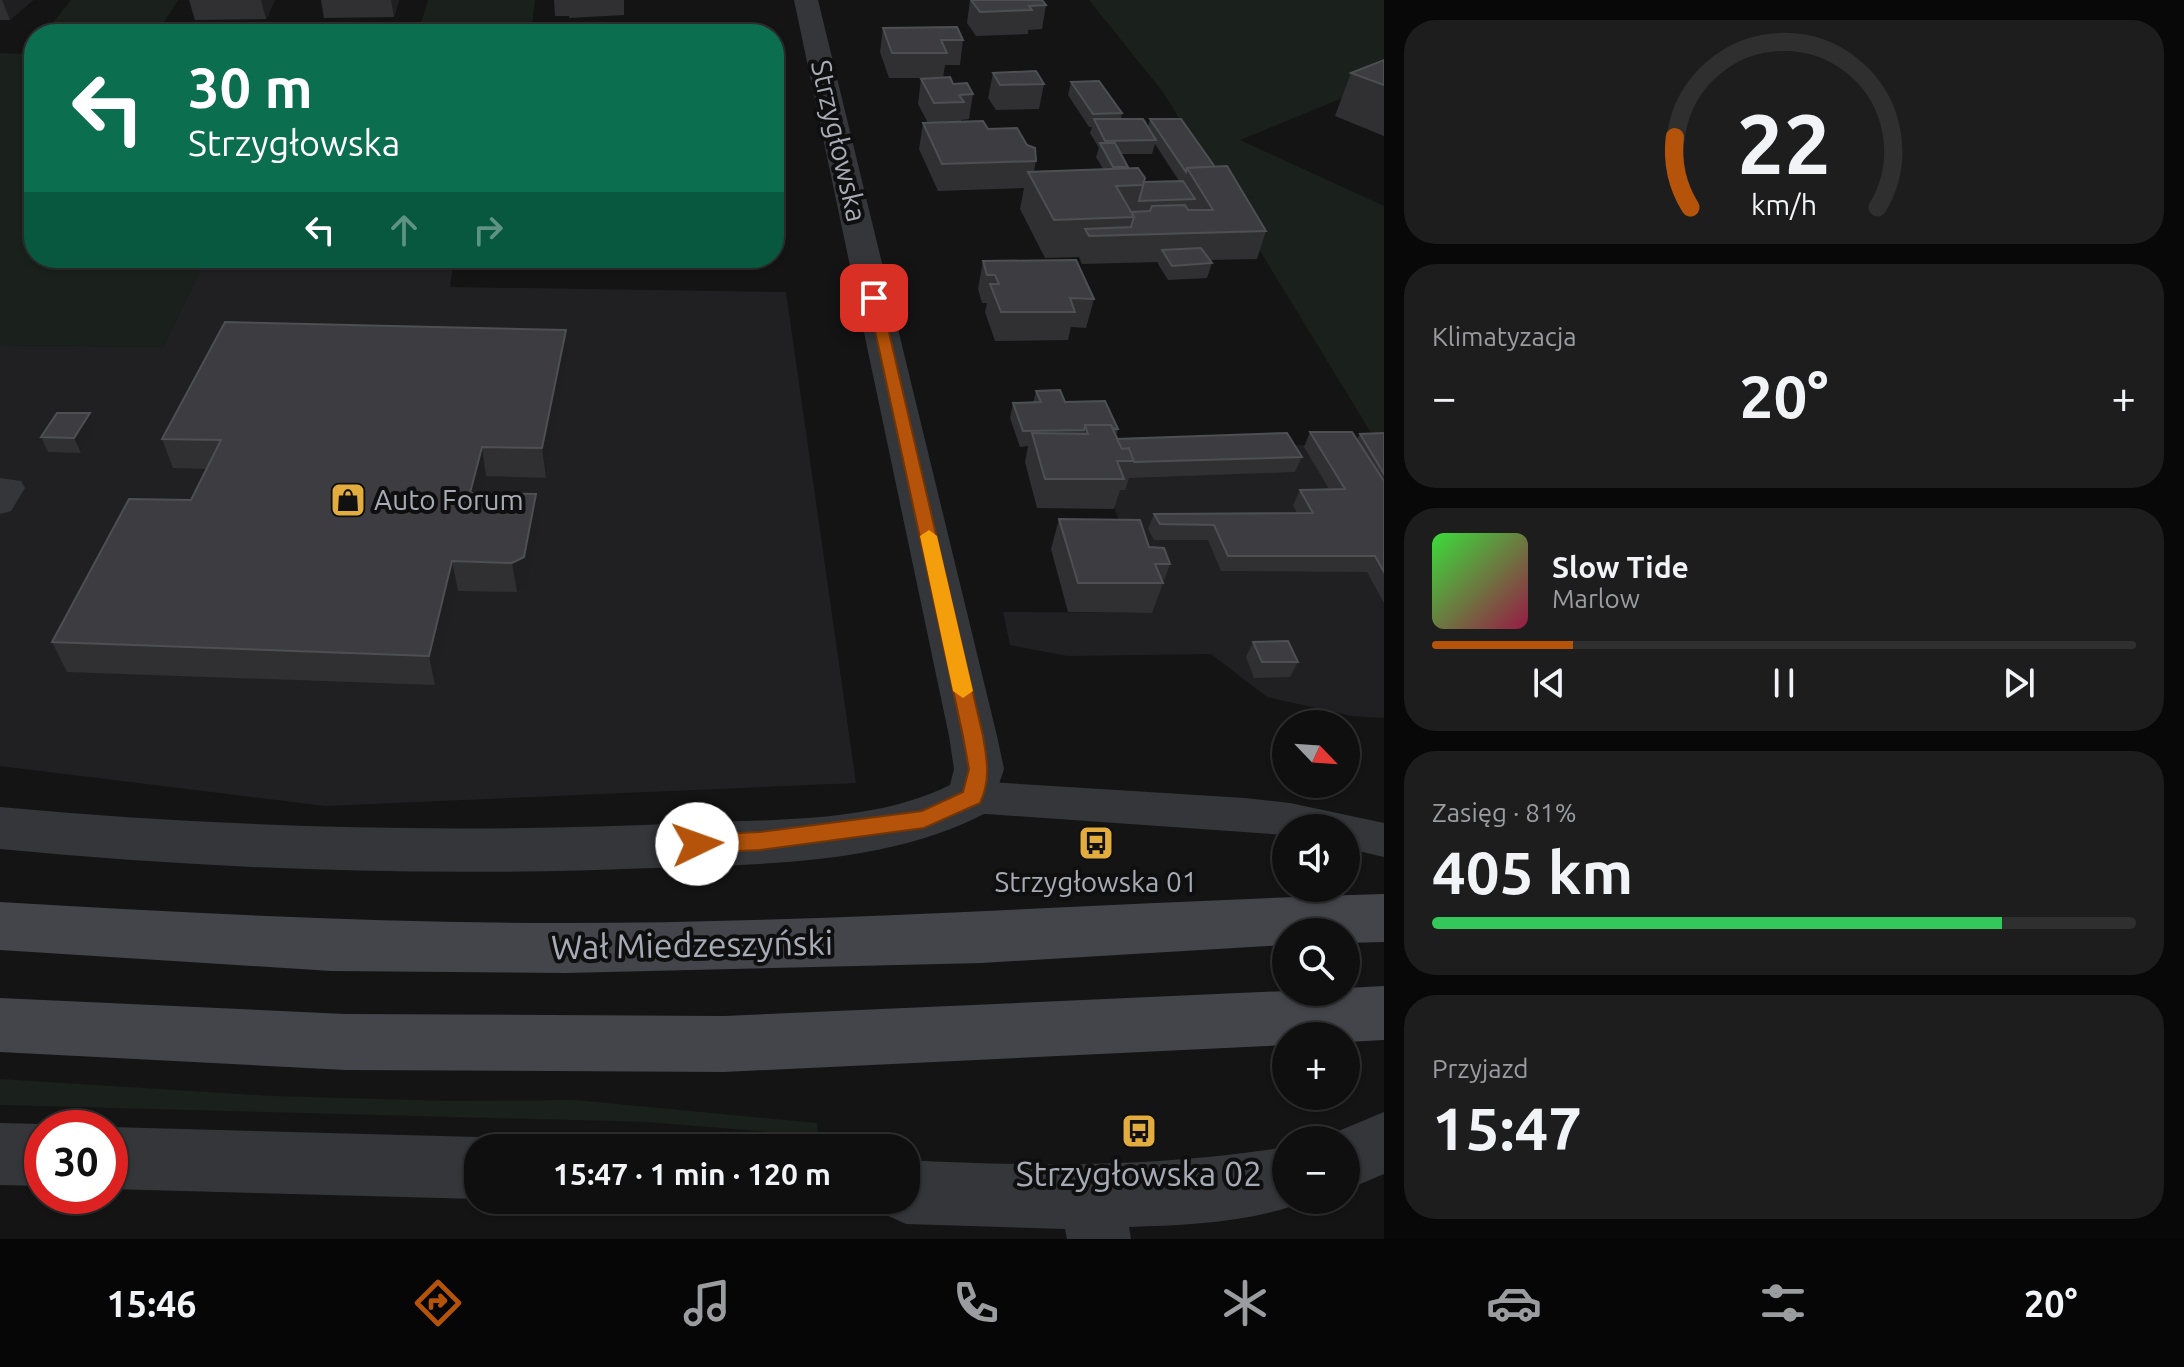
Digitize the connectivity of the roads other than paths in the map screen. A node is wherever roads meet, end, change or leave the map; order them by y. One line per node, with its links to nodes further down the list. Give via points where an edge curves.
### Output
1 (806, 0): 4 (street, Strzygłowska, via 973,736 979,769)
2 (0, 488): 3 (lane, via 10,488)
3 (0, 504)
4 (972, 797): 5 (lane, via 1089,809); 6 (street, via 924,819 867,828 760,841 572,850 329,852)
5 (1272, 816)
6 (0, 828)
7 (1360, 834): 8 (lane)
8 (1384, 840)
9 (1384, 918): 10 (main road, Wał Miedzeszyński, via 982,938 520,948 210,941)
10 (0, 926)
11 (1384, 1013): 12 (main road, via 724,1044 345,1042)
12 (0, 1025)
13 (1384, 1143): 14 (street)
14 (1360, 1153)
15 (0, 1154): 16 (street)
16 (24, 1155)
17 (128, 1158): 18 (street)
18 (464, 1168)
19 (1272, 1181): 21 (street)
20 (920, 1193): 21 (street, via 980,1197)
21 (1094, 1218)

